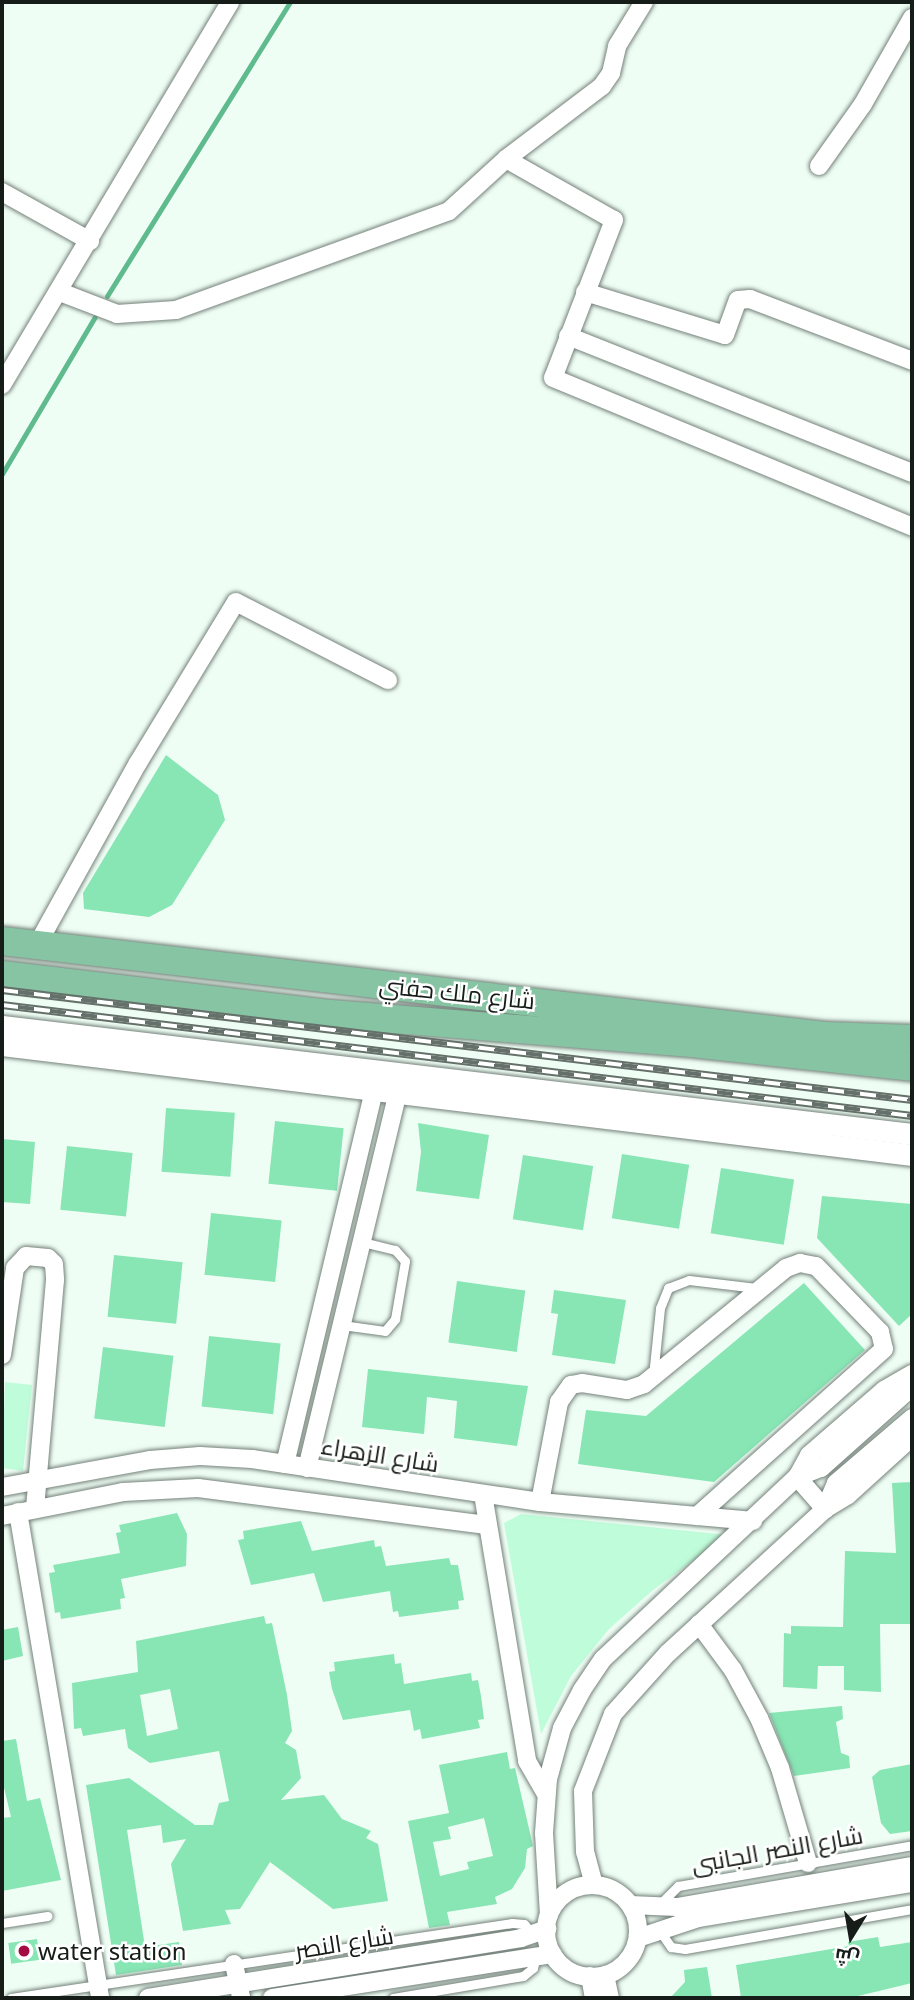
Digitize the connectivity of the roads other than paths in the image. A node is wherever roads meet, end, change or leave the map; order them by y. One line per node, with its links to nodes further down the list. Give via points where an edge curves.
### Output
1 (230, 2): 7 (street)
2 (644, 2): 4 (street, via 617,46 611,73 602,86)
3 (912, 18): 5 (street, via 863,104)
4 (506, 159): 8 (street, via 449,211 176,310 117,314); 9 (street, via 614,220)
5 (819, 166)
6 (2, 192): 7 (street)
7 (90, 241): 8 (street)
8 (60, 292): 12 (street)
9 (585, 292): 10 (street); 11 (street, via 725,335 738,300 750,299)
10 (568, 336): 13 (street); 14 (street, via 552,375 555,379)
11 (912, 361)
12 (2, 386)
13 (912, 473)
14 (912, 527)
15 (388, 680): 17 (street, via 236,602 138,763)
16 (2, 941): 17 (highway, شارع ملك حفني)
17 (37, 945): 20 (highway, شارع ملك حفني)
18 (2, 975): 20 (highway, شارع ملك حفني, via 331,1014)
19 (2, 1026): 26 (street)
20 (683, 1030): 21 (highway, شارع ملك حفني); 23 (highway, شارع ملك حفني)
21 (912, 1040)
22 (2, 1045): 24 (street)
23 (912, 1067)
24 (374, 1090): 25 (street); 37 (street)
25 (398, 1093): 27 (street); 28 (street)
26 (912, 1134)
27 (912, 1155)
28 (362, 1242): 30 (street); 30 (lane, via 395,1250 405,1261 395,1319 385,1331)
29 (760, 1289): 33 (street); 33 (lane, via 689,1280 668,1288 660,1308); 46 (street, via 786,1268 800,1263 816,1266 880,1332 884,1349)
30 (342, 1325): 38 (street)
31 (2, 1355): 40 (street, via 15,1268 26,1256 48,1258 54,1264 55,1280)
32 (912, 1374): 39 (street, via 884,1390 809,1455)
33 (653, 1378): 43 (street, via 628,1390 582,1383 563,1392)
34 (912, 1387): 39 (street, via 821,1468)
35 (912, 1418): 44 (street, via 836,1483)
36 (912, 1437): 44 (street, via 848,1495)
37 (285, 1464): 38 (street, شارع الزهراء); 40 (street, شارع الزهراء, via 191,1457)
38 (307, 1468): 42 (street, شارع الزهراء)
39 (797, 1477): 44 (street); 47 (street)
40 (38, 1480): 41 (street, شارع الزهراء); 45 (street)
41 (2, 1488)
42 (483, 1494): 43 (street, شارع الزهراء); 48 (street)
43 (540, 1502): 46 (street, شارع الزهراء)
44 (825, 1508): 49 (street)
45 (18, 1512): 48 (street, via 123,1492 198,1488); 67 (street)
46 (696, 1516): 47 (street, شارع الزهراء)
47 (753, 1521): 50 (street, via 603,1658 562,1728)
48 (487, 1525): 50 (street, via 527,1761)
49 (699, 1624): 52 (street, via 733,1670 759,1718 780,1768); 55 (street, via 638,1682 602,1732 586,1774 582,1821)
50 (546, 1794): 61 (street)
51 (912, 1844): 52 (lane, شارع النصر الجانبى)
52 (808, 1863): 57 (lane, شارع النصر الجانبى, via 678,1886)
53 (912, 1866): 57 (street)
54 (912, 1883): 62 (street)
55 (594, 1885): 56 (street, via 608,1888); 61 (street, via 566,1893)
56 (631, 1905): 57 (street); 63 (street)
57 (657, 1908)
58 (912, 1909): 62 (lane, via 685,1949 671,1947)
59 (47, 1916): 60 (lane)
60 (2, 1923)
61 (543, 1926): 64 (street); 65 (lane, via 512,1923); 68 (street, شارع النصر)
62 (658, 1928): 63 (street)
63 (638, 1938): 66 (street, via 621,1967)
64 (544, 1955): 66 (street, via 569,1970); 71 (street, شارع النصر); 72 (lane, via 523,1976)
65 (234, 1964): 67 (lane); 68 (street)
66 (598, 1975): 73 (street); 74 (street)
67 (99, 1991): 69 (lane)
68 (239, 1991): 70 (street, شارع النصر)
69 (11, 1998)
70 (148, 1998)
71 (272, 1998)
72 (393, 1998)
73 (594, 1998)
74 (610, 1998)

